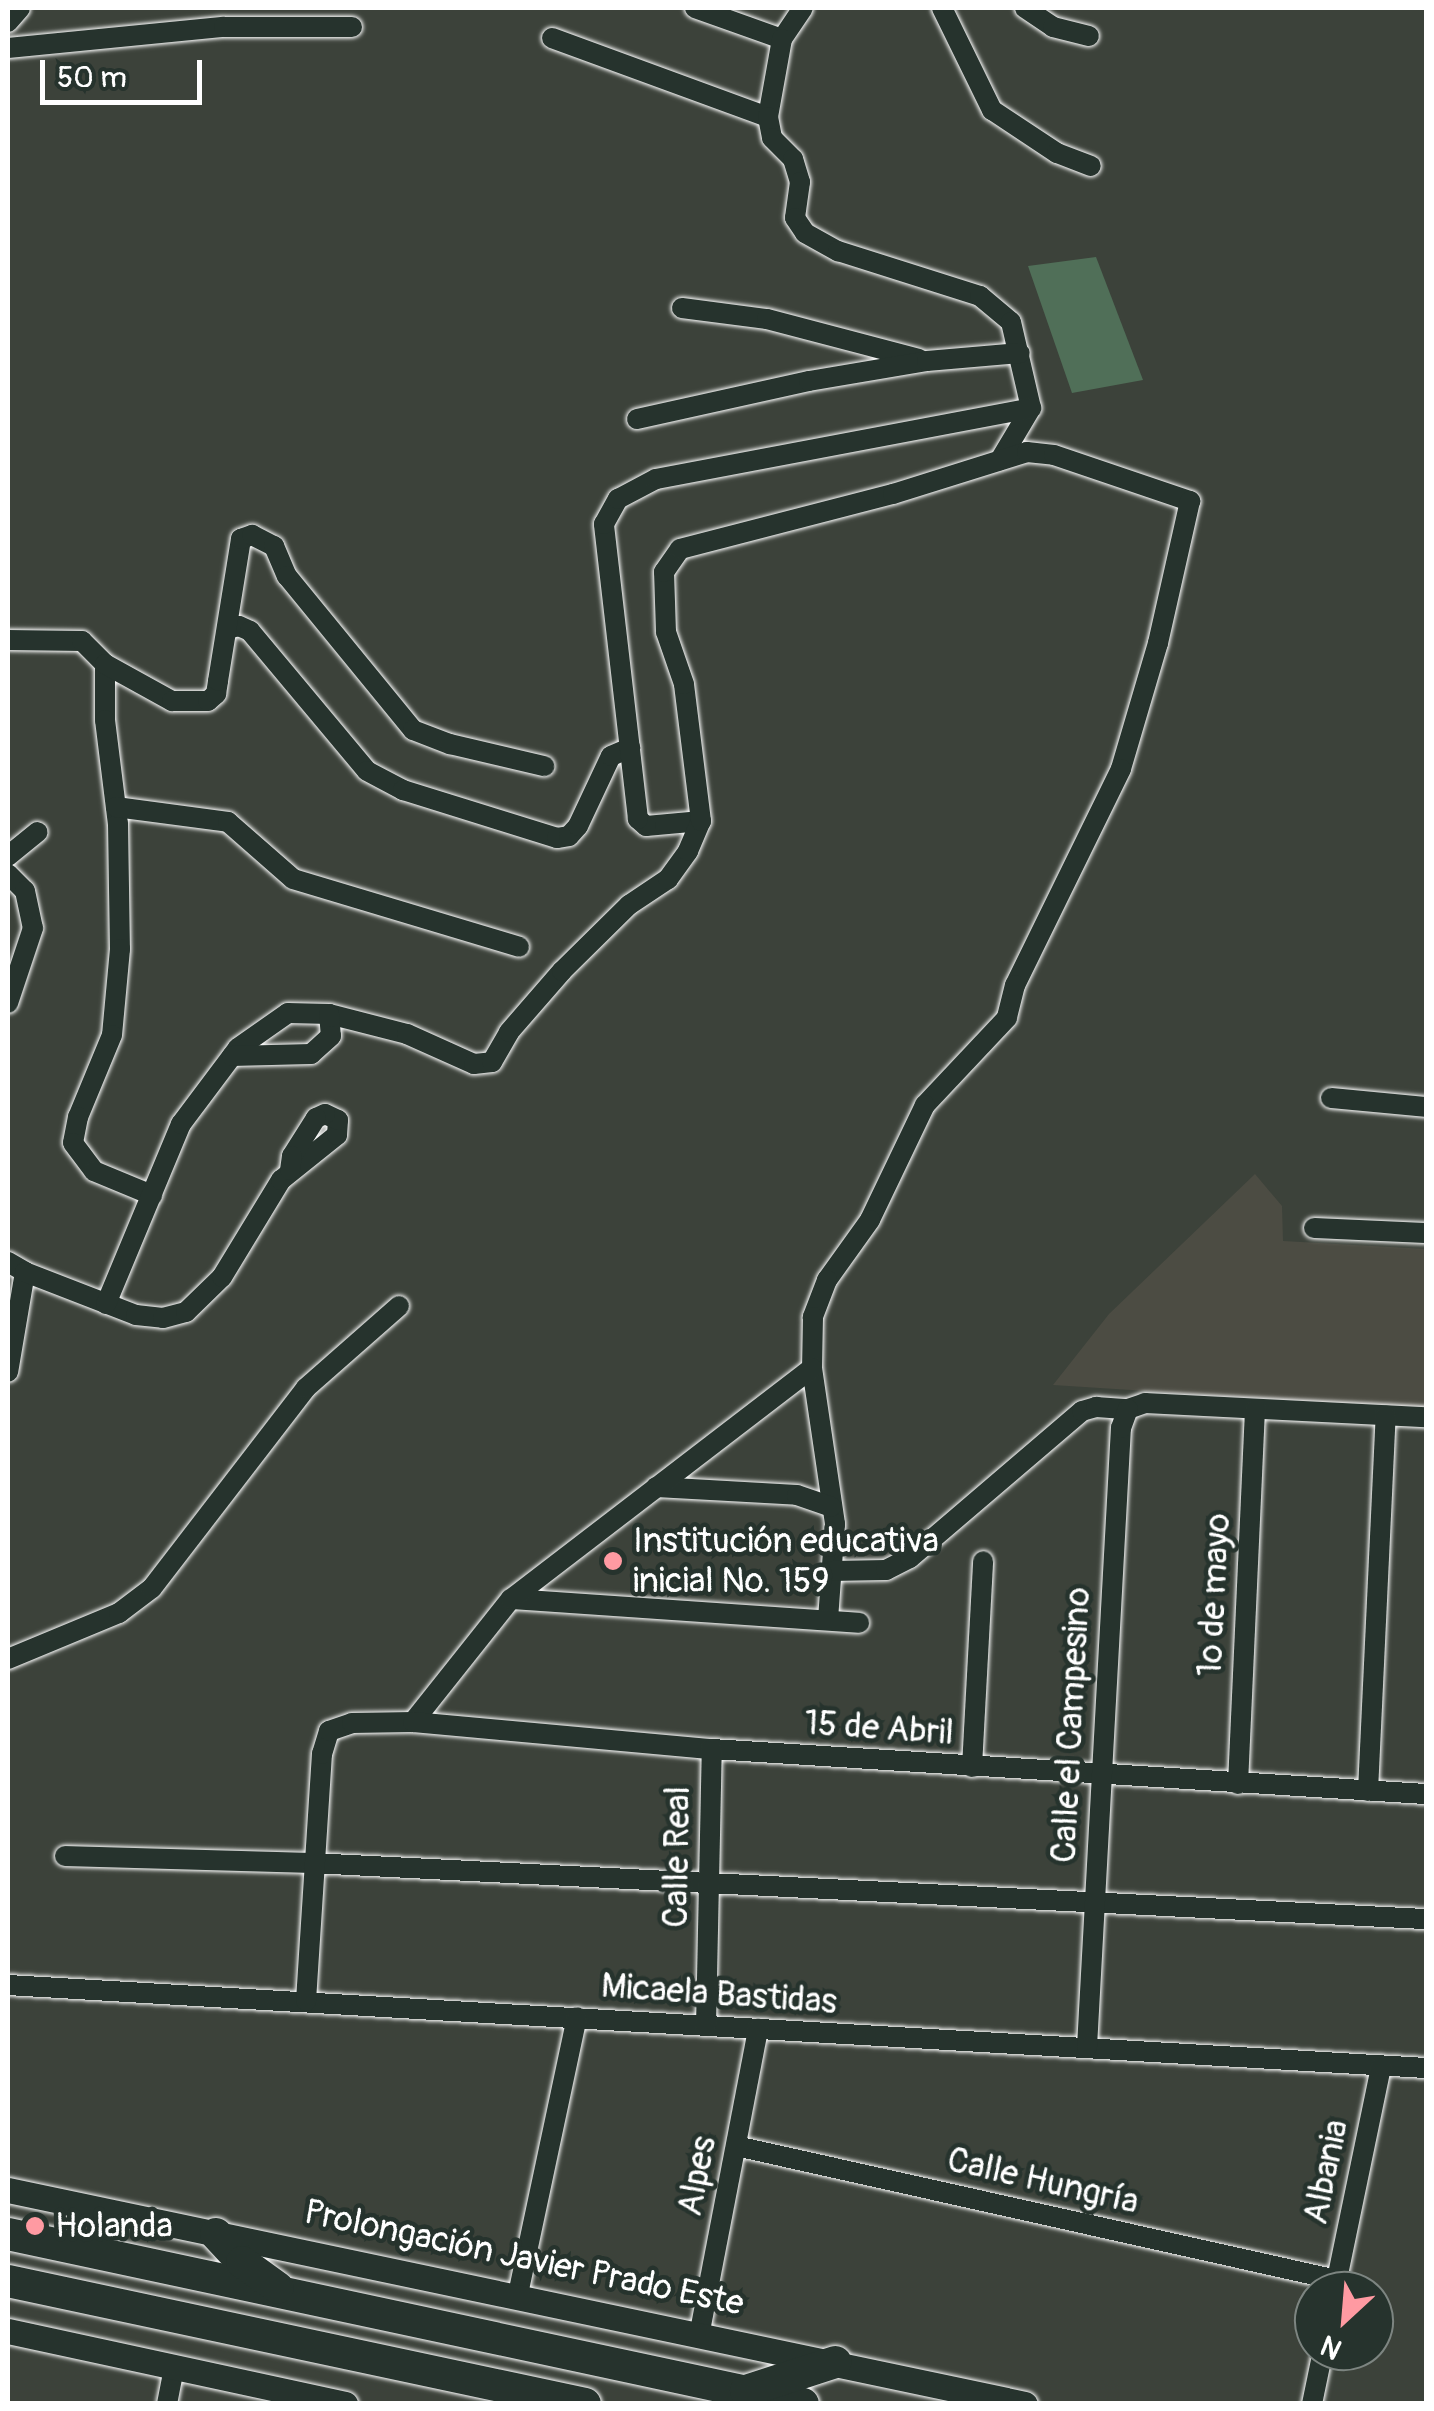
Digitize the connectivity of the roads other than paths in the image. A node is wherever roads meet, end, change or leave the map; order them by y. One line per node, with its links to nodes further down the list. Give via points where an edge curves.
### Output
1 (20, 8): 6 (street)
2 (695, 8): 10 (street)
3 (803, 8): 10 (street)
4 (942, 8): 13 (street, via 992,110)
5 (1025, 8): 8 (street, via 1053,28)
6 (8, 22)
7 (352, 27): 11 (street, via 189,30)
8 (1089, 36)
9 (552, 38): 12 (street)
10 (782, 40): 12 (street)
11 (8, 48)
12 (768, 117): 15 (street, via 772,138 793,159 800,182 795,218 804,233 838,251 980,296 1011,322)
13 (1091, 166)
14 (682, 308): 16 (street, via 768,319)
15 (1020, 353): 16 (street); 17 (street)
16 (927, 361): 18 (street)
17 (1030, 408): 19 (street); 23 (street, via 656,478 618,499 604,524)
18 (637, 420)
19 (1000, 460): 26 (street, via 680,550 664,572 666,632 684,684); 43 (street, via 1027,452 1054,455 1181,496 1190,500 1189,508 1121,768 1015,985 1007,1018 925,1105 870,1220 828,1280 813,1317)
20 (227, 628): 22 (street, via 216,694 208,702 172,701); 23 (street, via 250,631 368,770 402,790 557,838 578,826 610,756); 24 (street, via 242,539 252,535 274,546 286,576 413,730)
21 (8, 640): 22 (street, via 82,641)
22 (105, 664): 25 (street)
23 (630, 748): 26 (street, via 641,824)
24 (544, 766)
25 (116, 807): 30 (street, via 228,822 292,878); 37 (street, via 120,949 112,1035 72,1143 94,1171)
26 (701, 821): 32 (street, via 668,878 629,905 562,971 492,1062 474,1064 407,1034)
27 (38, 832): 28 (street)
28 (8, 856)
29 (8, 874): 31 (street, via 25,892 33,928)
30 (519, 947)
31 (8, 1003)
32 (329, 1014): 33 (street, via 288,1013); 33 (street, via 331,1036 311,1054)
33 (232, 1056): 37 (street, via 182,1124)
34 (1331, 1098): 35 (street)
35 (1426, 1107)
36 (290, 1170): 41 (street, via 222,1276 186,1312 163,1318)
37 (152, 1196): 41 (street)
38 (1314, 1228): 39 (street)
39 (1426, 1233)
40 (16, 1267): 41 (street); 44 (street)
41 (106, 1304)
42 (399, 1306): 56 (street, via 306,1388 152,1588 119,1614)
43 (812, 1368): 49 (street); 50 (street)
44 (8, 1372)
45 (1256, 1408): 46 (street, via 1145,1403); 47 (street); 61 (street, 1º de mayo)
46 (1128, 1409): 52 (street, via 1082,1411 910,1558 886,1570); 60 (street, Calle el Campesino, via 1121,1428)
47 (1386, 1415): 48 (street); 62 (street)
48 (1426, 1417)
49 (656, 1488): 50 (street, via 797,1495); 53 (street)
50 (831, 1507): 52 (street)
51 (983, 1562): 59 (street)
52 (832, 1571): 54 (street)
53 (511, 1599): 54 (street); 57 (street)
54 (828, 1620): 55 (street)
55 (859, 1623)
56 (8, 1659)
57 (413, 1722): 58 (street, 15 de Abril); 65 (street, 15 de Abril, via 330,1731)
58 (712, 1749): 59 (street, 15 de Abril); 66 (street, Calle Real)
59 (972, 1767): 60 (street, 15 de Abril)
60 (1100, 1776): 61 (street, 15 de Abril); 67 (street, Calle el Campesino)
61 (1238, 1784): 62 (street, 15 de Abril)
62 (1368, 1791): 63 (street, 15 de Abril)
63 (1426, 1794)
64 (65, 1856): 65 (street)
65 (312, 1862): 66 (street); 70 (street)
66 (709, 1884): 67 (street); 72 (street, Calle Real)
67 (1093, 1903): 68 (street); 74 (street, Calle el Campesino)
68 (1426, 1919)
69 (8, 1986): 70 (street, Micaela Bastidas)
70 (306, 2000): 71 (street, Micaela Bastidas)
71 (577, 2017): 72 (street, Micaela Bastidas); 85 (street)
72 (706, 2026): 73 (street, Micaela Bastidas)
73 (758, 2029): 74 (street, Micaela Bastidas); 77 (street, Alpes)
74 (1087, 2047): 75 (street, Micaela Bastidas)
75 (1381, 2066): 76 (street, Micaela Bastidas); 81 (street, Albania)
76 (1426, 2068)
77 (736, 2146): 82 (street, Calle Hungría); 87 (street, Alpes)
78 (8, 2190): 80 (street, Prolongación Javier Prado Este)
79 (8, 2234): 84 (main road)
80 (216, 2234): 84 (main road); 85 (street, Prolongación Javier Prado Este)
81 (1338, 2271)
82 (1294, 2275)
83 (8, 2281): 92 (main road)
84 (290, 2296): 91 (main road)
85 (518, 2299): 87 (street, Prolongación Javier Prado Este)
86 (8, 2332): 89 (street)
87 (699, 2336): 88 (street, Prolongación Javier Prado Este)
88 (834, 2362): 91 (main road); 97 (street, Prolongación Javier Prado Este)
89 (174, 2367): 93 (street); 94 (street)
90 (1318, 2371): 98 (street)
91 (746, 2392): 96 (main road)
92 (548, 2399): 95 (main road)
93 (167, 2404)
94 (345, 2404)
95 (585, 2404)
96 (803, 2404)
97 (1024, 2404)
98 (1312, 2404)

